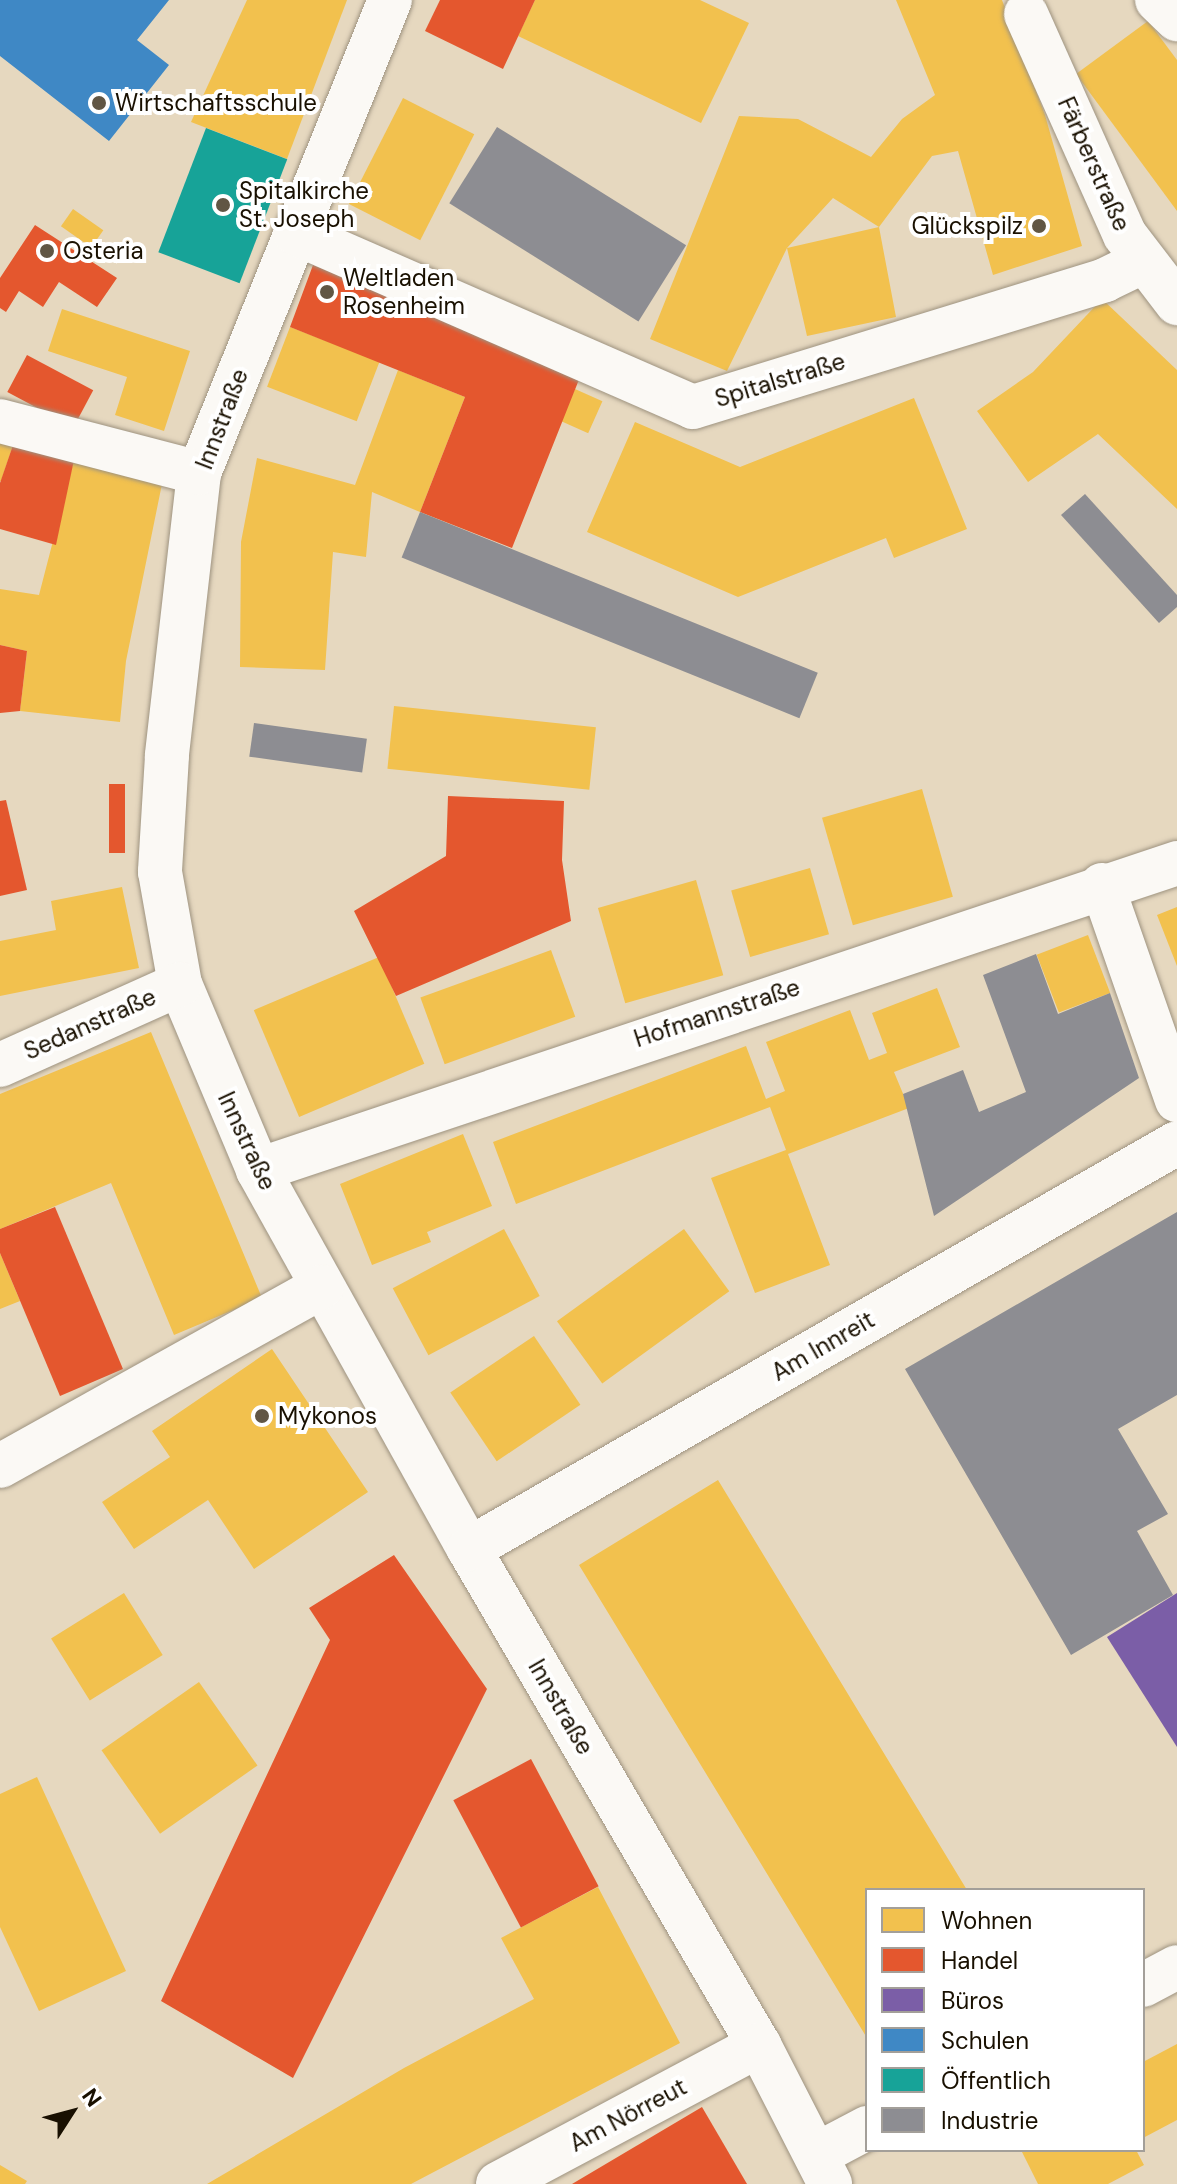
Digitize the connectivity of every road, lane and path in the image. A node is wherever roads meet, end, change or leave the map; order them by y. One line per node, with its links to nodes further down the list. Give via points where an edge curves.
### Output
1 (390, 0): 5 (street, Innstraße)
2 (1157, 0): 4 (street)
3 (1029, 5): 6 (street, Färberstraße, via 1125,235)
4 (1177, 19)
5 (295, 233): 6 (street, Spitalstraße, via 693,407 1105,280); 9 (street, Innstraße)
6 (1142, 262): 7 (street, Färberstraße)
7 (1177, 303)
8 (0, 421): 9 (street)
9 (199, 473): 12 (street, Innstraße, via 167,756 160,872)
10 (1177, 863): 11 (street, Hofmannstraße)
11 (1102, 885): 14 (street); 16 (street, Hofmannstraße)
12 (180, 984): 13 (street, Sedanstraße); 16 (street, Innstraße)
13 (0, 1065)
14 (1177, 1100)
15 (1177, 1143): 19 (street, Am Innreit)
16 (258, 1170): 17 (street, Innstraße)
17 (322, 1287): 18 (street); 19 (street, Innstraße)
18 (0, 1466)
19 (469, 1549): 22 (street, Innstraße)
20 (1177, 1967): 21 (street)
21 (1145, 1984)
22 (759, 2045): 24 (street, Innstraße); 25 (street, Am Nörreut)
23 (865, 2130): 24 (street)
24 (823, 2170)
25 (498, 2184)

